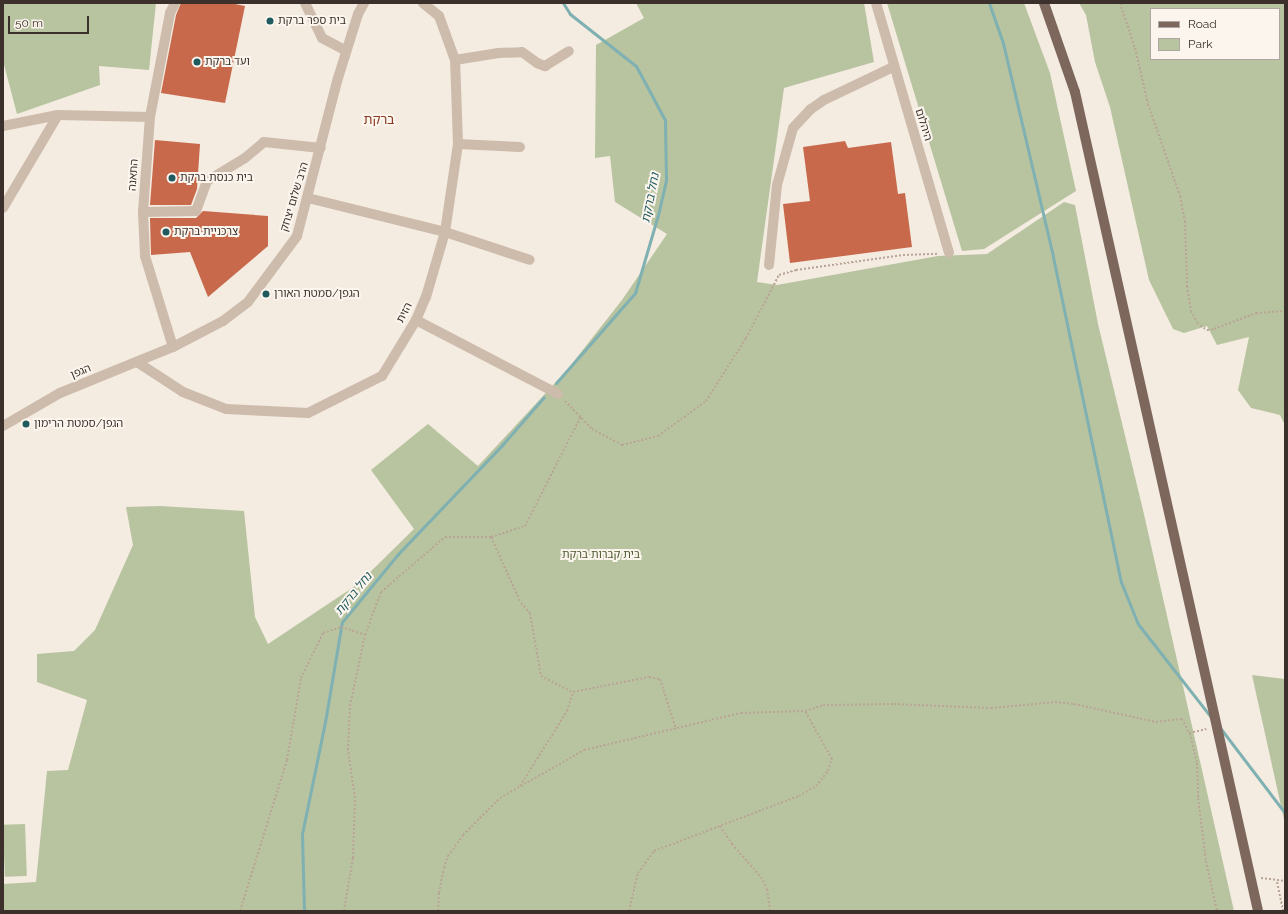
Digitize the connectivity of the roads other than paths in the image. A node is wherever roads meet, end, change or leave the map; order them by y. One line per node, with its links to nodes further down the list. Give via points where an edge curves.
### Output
1 (175, 3): 12 (street, התאנה, via 170,13)
2 (305, 3): 7 (street, via 322,38)
3 (364, 3): 7 (street, הרב שלום יצחק)
4 (423, 3): 9 (street, הזית, via 439,16)
5 (876, 3): 10 (street, היהלום)
6 (1044, 3): 29 (main road, via 1075,92)
7 (346, 51): 16 (street, הרב שלום יצחק)
8 (569, 51): 9 (street, via 545,66 522,52)
9 (455, 60): 14 (street, הזית)
10 (893, 67): 21 (street, היהלום); 23 (street, via 824,100 811,109 793,128 777,185)
11 (58, 115): 12 (street); 13 (street); 18 (street)
12 (150, 118): 19 (street, התאנה)
13 (3, 126)
14 (458, 144): 15 (street); 20 (street, הזית)
15 (520, 147)
16 (321, 148): 17 (street, הרב שלום יצחק); 19 (street, via 264,142 245,158 207,181 196,211)
17 (308, 198): 20 (street); 25 (street, הרב שלום יצחק, via 297,236 248,302 222,321)
18 (3, 208)
19 (143, 212): 25 (street, התאנה, via 145,256)
20 (445, 232): 22 (street); 24 (street, הזית, via 426,297)
21 (949, 253)
22 (530, 260)
23 (769, 265)
24 (416, 320): 26 (street, הזית, via 382,376 308,413 226,409 183,392); 27 (street)
25 (173, 347): 26 (street, הגפן)
26 (137, 362): 28 (street, הגפן, via 60,393)
27 (558, 394)
28 (3, 426)
29 (1258, 911)

